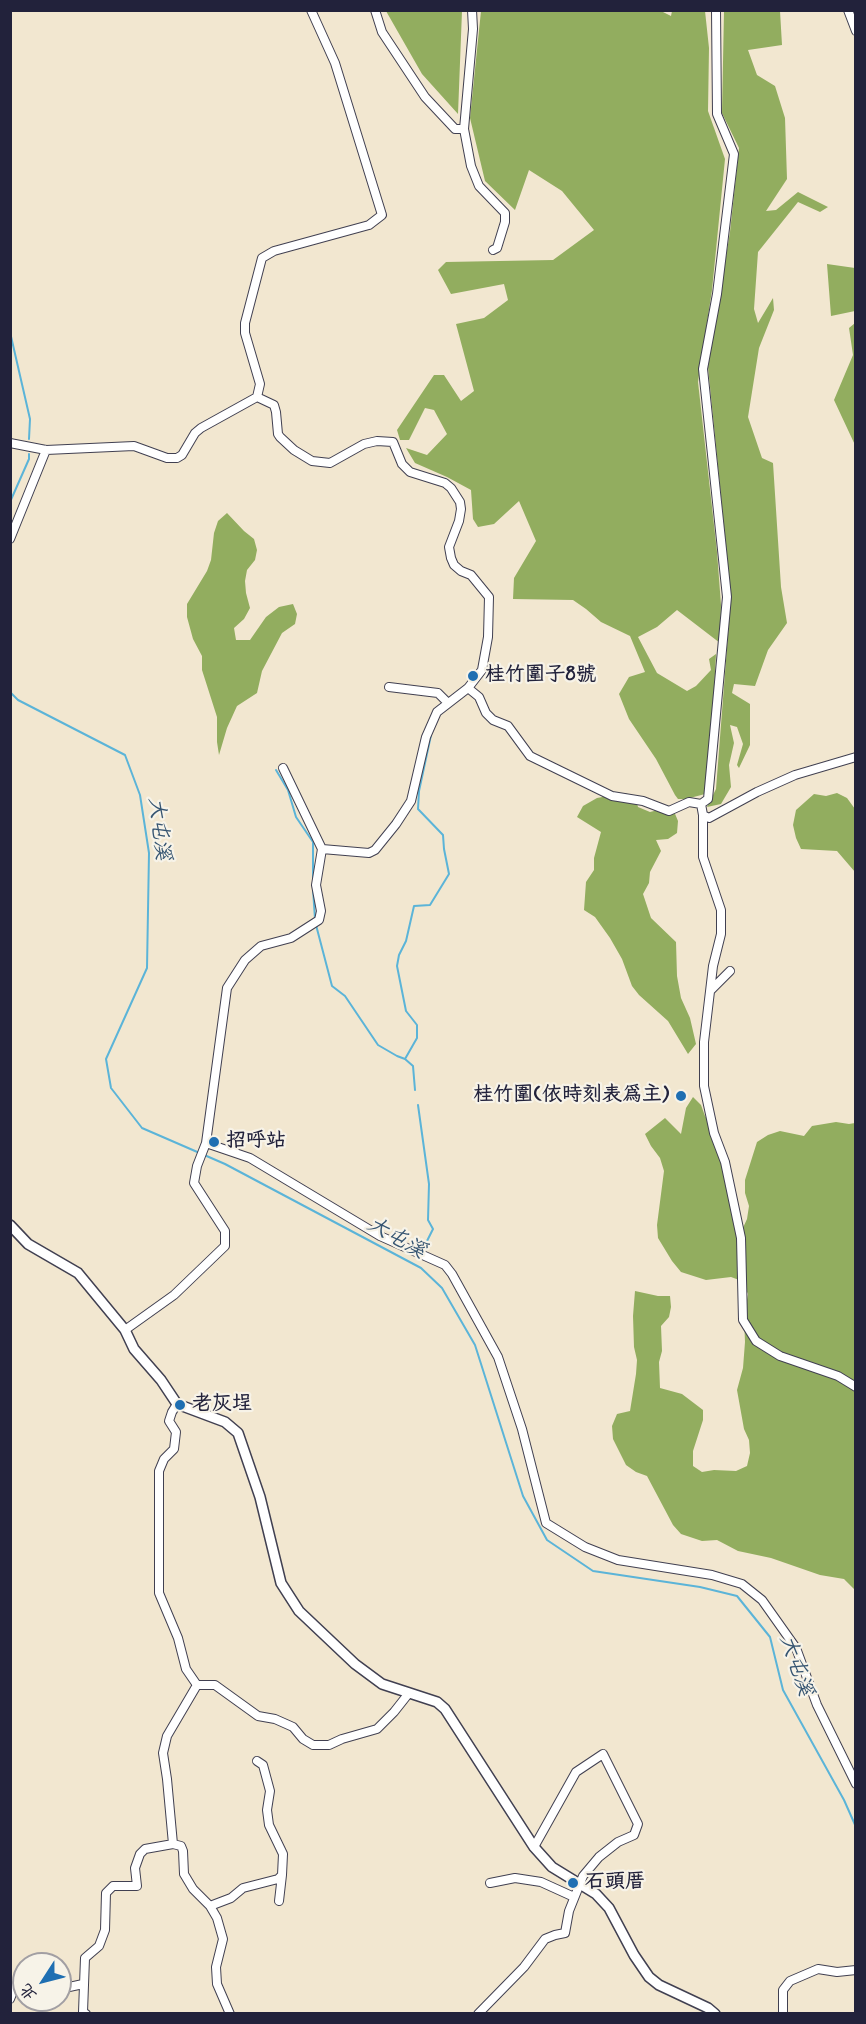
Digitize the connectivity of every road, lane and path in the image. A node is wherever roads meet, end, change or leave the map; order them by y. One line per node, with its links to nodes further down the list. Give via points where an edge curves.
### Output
1 (311, 10): 9 (street, via 335,63 382,215 369,225 274,251 262,258 245,323 260,384)
2 (375, 10): 7 (street, via 382,32 425,97 455,129)
3 (472, 10): 7 (street)
4 (716, 10): 18 (street, via 717,114 734,154 717,294 703,369 727,597 708,799)
5 (848, 10): 6 (street)
6 (855, 31)
7 (464, 129): 8 (street, via 479,186 505,213 500,239)
8 (493, 250)
9 (257, 397): 11 (street, via 201,428 177,458 134,446); 14 (street, via 274,405 280,437 312,461 330,463 364,444 393,442 402,464 410,472 451,488 461,509 448,547 451,558 489,597 483,670)
10 (10, 443): 11 (street)
11 (46, 450): 12 (street)
12 (10, 539)
13 (389, 687): 15 (street, via 438,693)
14 (468, 688): 15 (street); 18 (street, via 479,697 493,720 508,726 530,756 612,796 643,801 669,811 689,802)
15 (448, 703): 20 (street, via 437,712 426,737 411,801 375,850 369,853)
16 (855, 757): 19 (street, via 795,775 709,818)
17 (284, 768): 20 (street)
18 (700, 804): 19 (street)
19 (703, 815): 22 (street, via 703,857 721,910)
20 (322, 849): 23 (street, via 316,885 319,920 291,938 261,946 244,960 227,988)
21 (730, 971): 22 (street)
22 (711, 990): 26 (street, via 704,1042 704,1086 741,1238 743,1320 756,1341 780,1356 838,1376)
23 (205, 1146): 25 (street, via 194,1183 225,1232 225,1246 174,1294); 31 (street, via 250,1158 380,1236 445,1265 498,1357 522,1429 546,1523 585,1547 618,1560 712,1575 749,1589 762,1600 796,1648 816,1705)
24 (10, 1225): 25 (street, via 28,1244 78,1273)
25 (125, 1330): 27 (street, via 134,1349)
26 (855, 1387)
27 (177, 1404): 28 (street, via 169,1421 176,1432 174,1449 159,1471 159,1593 186,1669); 29 (street, via 225,1422 238,1433 260,1497 281,1583 299,1611 355,1664 382,1684)
28 (197, 1685): 29 (street, via 215,1685 258,1716 293,1727 313,1745 329,1745 377,1729); 32 (street, via 164,1745)
29 (409, 1693): 33 (street, via 436,1702 452,1718)
30 (257, 1761): 34 (street, via 270,1791 269,1825 283,1854)
31 (855, 1784)
32 (172, 1844): 39 (street, via 181,1846 184,1874); 41 (street, via 145,1849 140,1854 135,1868 137,1886 113,1886 106,1893 105,1929 99,1946 85,1958)
33 (534, 1847): 36 (street, via 552,1868); 36 (street, via 576,1772 603,1754 638,1824 634,1835 599,1857)
34 (282, 1875): 38 (street); 39 (street, via 243,1888 231,1898)
35 (490, 1883): 37 (street, via 515,1878 541,1882)
36 (580, 1883): 37 (street); 46 (street, via 609,1908 649,1977)
37 (574, 1897): 45 (street, via 565,1933 545,1939 524,1967)
38 (279, 1901)
39 (210, 1906): 44 (street, via 223,1939 216,1967 217,1984)
40 (855, 1970): 47 (street, via 818,1969 790,1981 783,1990)
41 (83, 1984): 42 (street); 43 (street)
42 (72, 1986)
43 (86, 2013)
44 (230, 2013)
45 (478, 2013)
46 (715, 2013)
47 (783, 2013)

